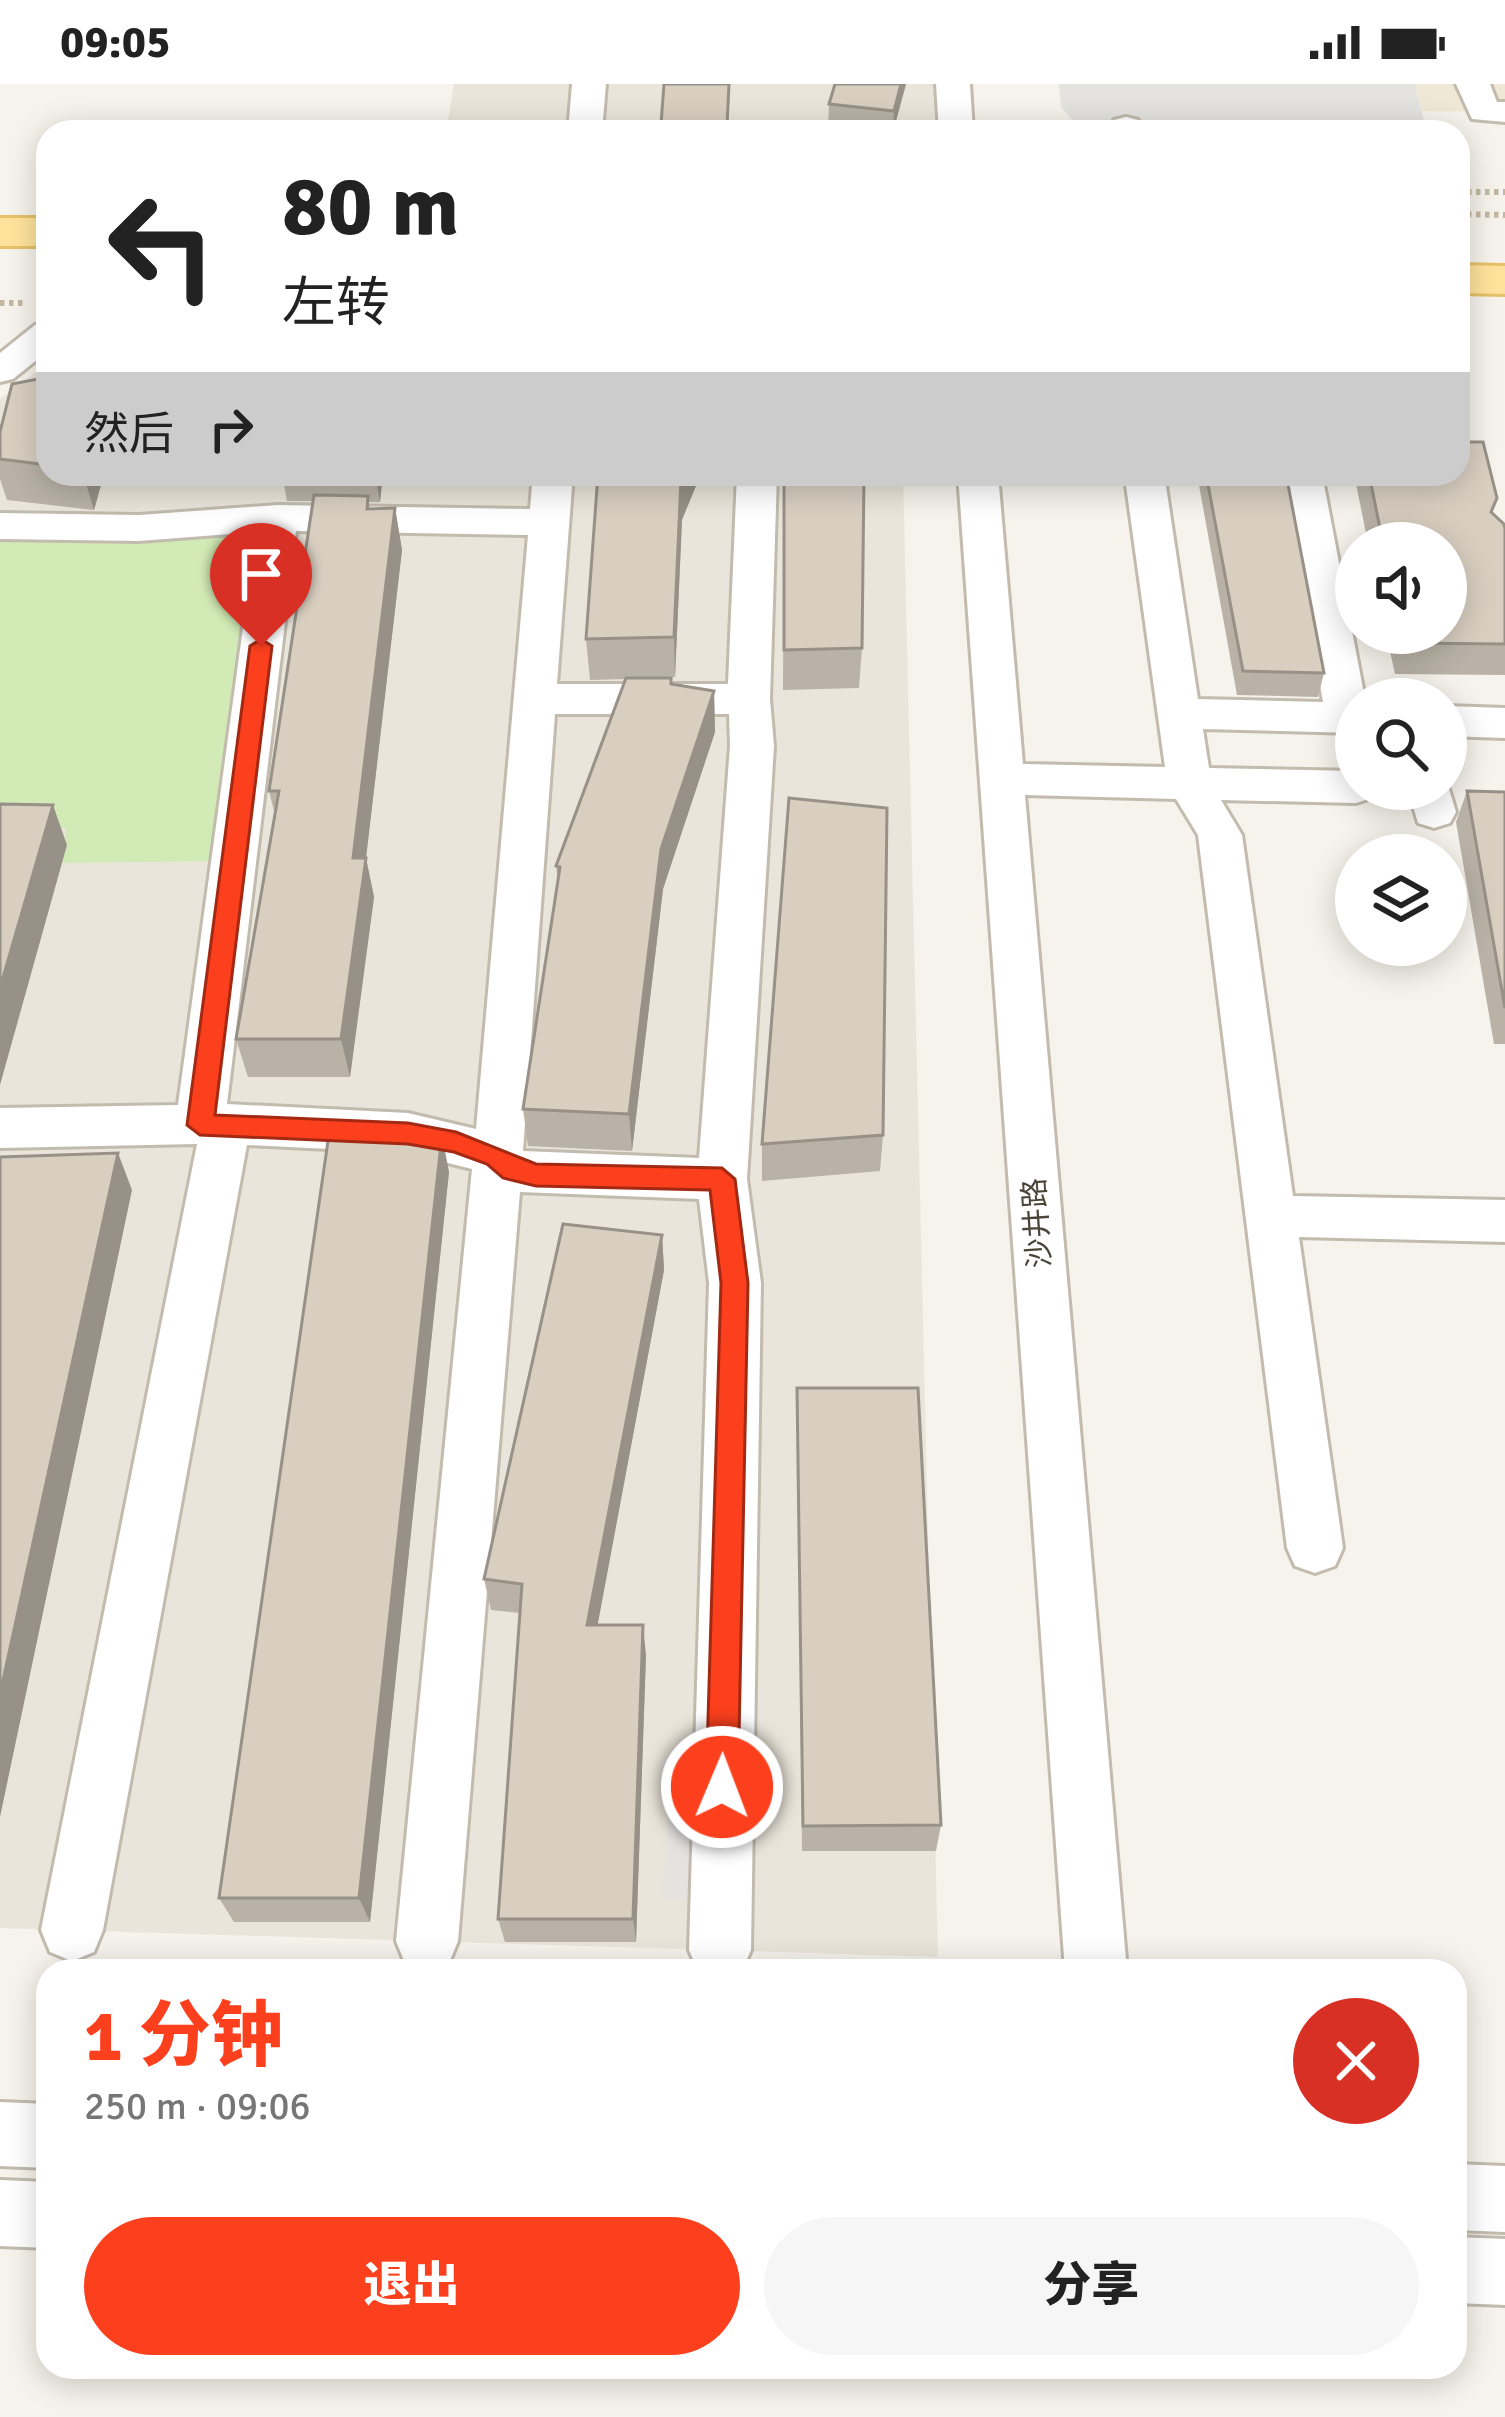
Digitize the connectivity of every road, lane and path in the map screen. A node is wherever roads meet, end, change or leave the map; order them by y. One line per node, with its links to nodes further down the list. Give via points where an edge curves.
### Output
1 (589, 84): 5 (street)
2 (953, 84): 6 (street)
3 (1473, 84): 4 (street, via 1484,112)
4 (1505, 112)
5 (586, 120)
6 (955, 120)
7 (1470, 192): 8 (path)
8 (1505, 192)
9 (1470, 214): 10 (path)
10 (1505, 214)
11 (0, 232): 12 (main road)
12 (36, 232)
13 (1470, 248): 14 (main road)
14 (1505, 248)
15 (0, 261): 16 (main road)
16 (36, 262)
17 (1470, 279): 18 (main road)
18 (1505, 280)
19 (36, 342): 20 (street)
20 (0, 371)
21 (757, 486): 30 (street)
22 (979, 486): 33 (street, 沙井路)
23 (1147, 486): 31 (street)
24 (1304, 486): 28 (street)
25 (551, 498): 26 (street); 29 (street)
26 (278, 518): 27 (street); 36 (street)
27 (0, 526)
28 (1335, 686)
29 (535, 699): 30 (street); 38 (street)
30 (749, 699): 39 (street)
31 (1179, 713): 32 (street); 34 (street)
32 (1335, 718)
33 (1002, 779): 34 (street); 46 (street, 沙井路)
34 (1190, 783): 35 (street); 41 (street, via 1220,835)
35 (1335, 787)
36 (213, 1125): 37 (street); 38 (street, via 408,1133); 43 (street)
37 (0, 1128)
38 (496, 1157): 39 (street, via 536,1175); 44 (street)
39 (722, 1179): 45 (street, via 735,1283)
40 (1497, 1208): 41 (street)
41 (1271, 1216): 42 (street)
42 (1315, 1548)
43 (72, 1930)
44 (427, 1941)
45 (720, 1950)
46 (1095, 1959)
47 (0, 2134): 48 (street)
48 (36, 2136)
49 (1467, 2197): 50 (street)
50 (1505, 2199)
51 (0, 2213): 52 (street)
52 (36, 2214)
53 (1467, 2270): 54 (street)
54 (1505, 2272)

